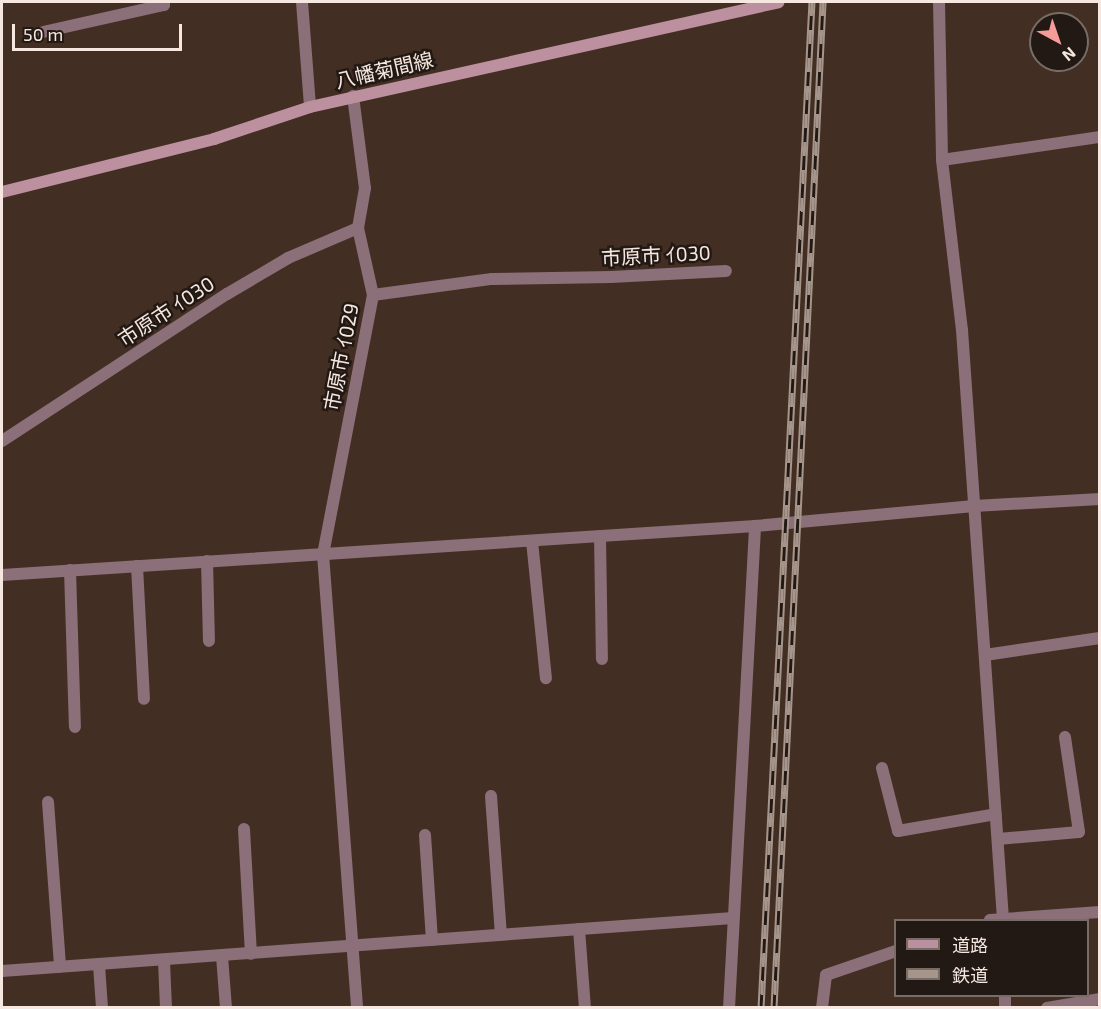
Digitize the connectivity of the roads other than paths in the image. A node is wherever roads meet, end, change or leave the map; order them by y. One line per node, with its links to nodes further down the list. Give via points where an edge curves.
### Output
1 (164, 2): 5 (street)
2 (302, 2): 7 (street)
3 (778, 2): 6 (main road, 八幡菊間線)
4 (939, 2): 9 (street)
5 (43, 32)
6 (353, 96): 7 (main road, 八幡菊間線); 11 (street, 市原市 ｲ029, via 365,188)
7 (310, 107): 10 (main road, 八幡菊間線, via 214,139)
8 (1100, 137): 9 (street)
9 (942, 160): 16 (street, via 962,330)
10 (2, 192)
11 (358, 228): 13 (street, 市原市 ｲ029); 14 (street, 市原市 ｲ030, via 288,258 227,294)
12 (726, 271): 13 (street, 市原市 ｲ030, via 492,279)
13 (373, 295): 20 (street, 市原市 ｲ029)
14 (2, 441)
15 (1100, 499): 16 (street)
16 (974, 506): 17 (street); 27 (street)
17 (755, 526): 18 (street); 41 (street)
18 (600, 536): 19 (street); 28 (street)
19 (532, 540): 20 (street); 29 (street)
20 (323, 554): 21 (street); 46 (street, 市原市 ｲ029)
21 (207, 561): 22 (street); 26 (street)
22 (137, 566): 23 (street); 30 (street)
23 (70, 570): 24 (street); 31 (street)
24 (2, 575)
25 (1100, 638): 27 (street)
26 (209, 641)
27 (985, 655): 36 (street)
28 (602, 659)
29 (546, 678)
30 (144, 699)
31 (75, 727)
32 (1065, 737): 39 (street, via 1079,832)
33 (882, 768): 36 (street, via 898,831)
34 (491, 796): 44 (street)
35 (48, 802): 52 (street)
36 (996, 814): 39 (street)
37 (244, 829): 48 (street)
38 (425, 835): 45 (street)
39 (998, 839): 42 (street)
40 (1100, 912): 42 (street)
41 (733, 918): 43 (street); 60 (street)
42 (1003, 919)
43 (579, 929): 44 (street); 59 (street)
44 (501, 935): 45 (street)
45 (432, 940): 46 (street)
46 (352, 946): 48 (street); 58 (street, 市原市 ｲ029)
47 (894, 952): 61 (street, via 826,975)
48 (251, 954): 49 (street)
49 (222, 956): 50 (street); 57 (street)
50 (164, 961): 51 (street); 56 (street)
51 (99, 965): 52 (street); 55 (street)
52 (60, 967): 53 (street)
53 (2, 970)
54 (1100, 999): 62 (street)
55 (102, 1008)
56 (166, 1008)
57 (226, 1008)
58 (357, 1008)
59 (585, 1008)
60 (729, 1008)
61 (822, 1008)
62 (1047, 1008)

